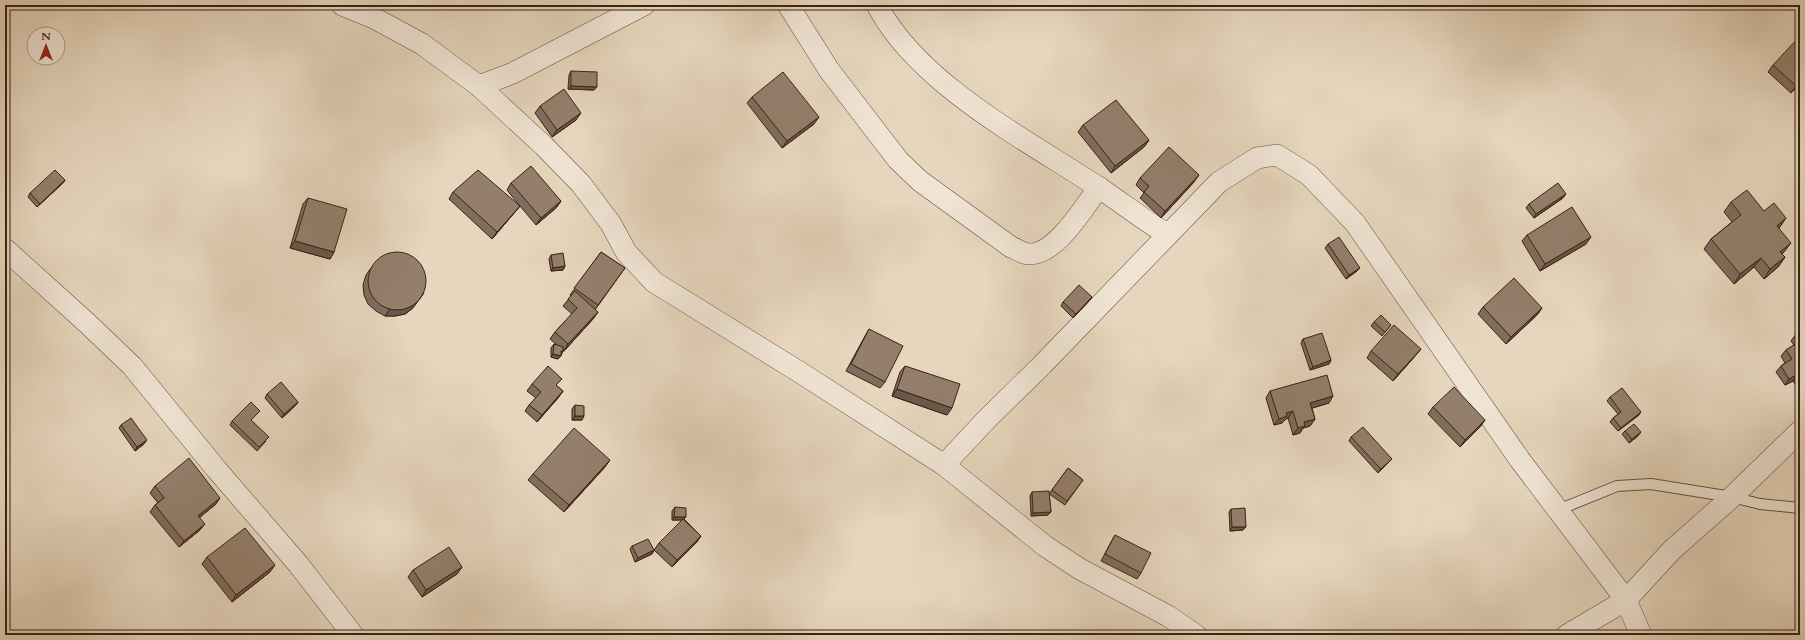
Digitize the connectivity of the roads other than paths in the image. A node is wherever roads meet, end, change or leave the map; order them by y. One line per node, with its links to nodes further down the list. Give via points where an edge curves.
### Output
1 (342, 5): 5 (street, via 374,18 422,44)
2 (644, 5): 5 (street, via 513,72)
3 (788, 5): 6 (street, via 829,70 898,160 920,182 1011,247 1028,254 1043,252 1059,239)
4 (877, 5): 6 (street, via 907,48 936,75 979,109)
5 (479, 86): 10 (street, via 581,184 610,224 626,252 654,282)
6 (1099, 187): 7 (street)
7 (1168, 235): 10 (street); 13 (street, via 1219,182 1257,158 1277,155 1309,174 1355,223 1463,380)
8 (5, 249): 15 (street, via 132,366 298,564)
9 (1800, 431): 11 (street)
10 (944, 465): 16 (street, via 1074,566 1168,616)
11 (1732, 496): 12 (lane, via 1760,504); 13 (lane, via 1651,484 1617,486); 14 (street, via 1672,550)
12 (1800, 508)
13 (1558, 510): 14 (street)
14 (1626, 600): 17 (street); 18 (street)
15 (353, 635)
16 (1196, 635)
17 (1567, 635)
18 (1641, 635)

